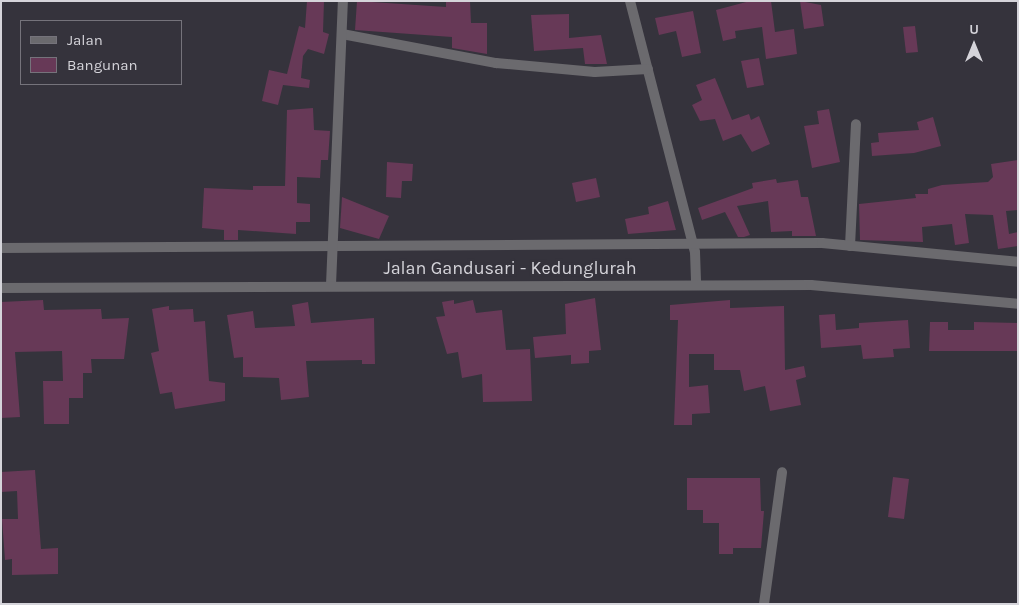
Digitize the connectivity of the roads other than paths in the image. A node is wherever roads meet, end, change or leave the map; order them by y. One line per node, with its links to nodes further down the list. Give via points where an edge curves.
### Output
1 (343, 1): 3 (street)
2 (630, 1): 4 (street)
3 (342, 34): 4 (street, via 496,63 595,72); 7 (street)
4 (648, 69): 9 (street)
5 (856, 124): 6 (street)
6 (850, 246): 9 (street); 10 (street)
7 (330, 247): 8 (street); 9 (street); 12 (street)
8 (1, 248)
9 (694, 248): 11 (street)
10 (1018, 262)
11 (696, 284): 12 (street, Jalan Gandusari - Kedunglurah); 14 (street, Jalan Gandusari - Kedunglurah, via 810,285)
12 (331, 285): 13 (street, Jalan Gandusari - Kedunglurah)
13 (1, 288)
14 (1018, 304)
15 (782, 472): 16 (street)
16 (764, 604)

